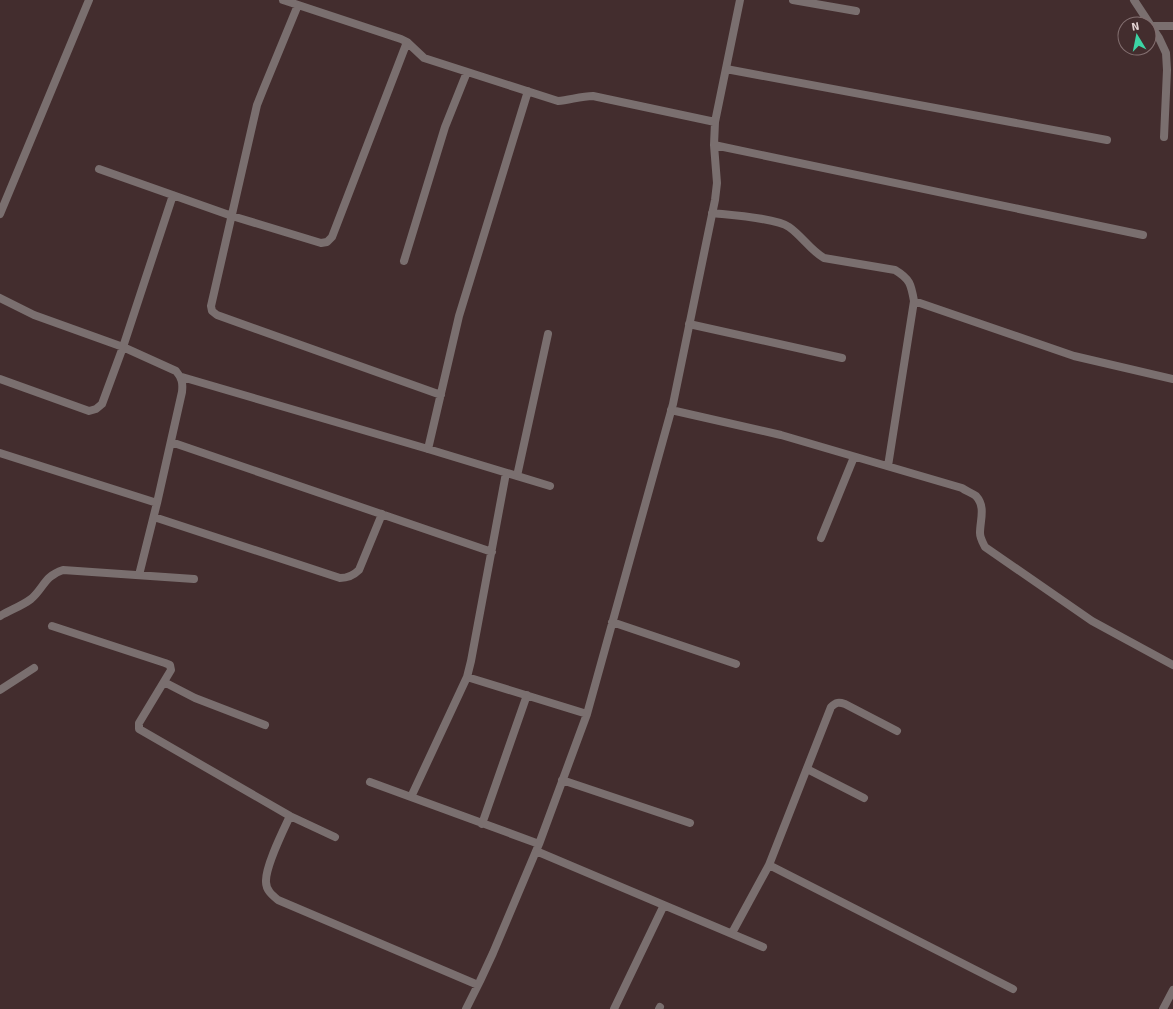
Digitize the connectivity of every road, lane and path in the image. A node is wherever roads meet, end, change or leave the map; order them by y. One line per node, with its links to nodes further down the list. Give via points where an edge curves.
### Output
1 (89, 0): 23 (street)
2 (283, 0): 6 (street)
3 (740, 0): 13 (street)
4 (793, 0): 7 (street)
5 (1134, 0): 8 (street)
6 (298, 4): 12 (street); 24 (street, via 257,105)
7 (856, 11)
8 (1144, 16)
9 (1157, 26): 10 (street)
10 (1173, 26)
11 (1157, 35): 17 (street, via 1166,54)
12 (407, 42): 14 (street, via 424,58); 24 (street, via 332,237 327,242 321,243)
13 (726, 69): 16 (street); 18 (street)
14 (468, 72): 15 (street); 26 (street, via 445,127)
15 (528, 91): 16 (street, via 558,101 593,96); 36 (street, via 459,316)
16 (714, 122): 19 (street)
17 (1164, 136)
18 (1107, 140)
19 (714, 145): 22 (street, via 717,183); 25 (street)
20 (100, 169): 21 (street)
21 (173, 195): 24 (street); 31 (street)
22 (712, 213): 28 (street, via 776,221 788,226 814,252 824,258 895,270 905,276 912,287); 29 (street)
23 (0, 214)
24 (232, 216): 36 (street, via 211,306 216,316)
25 (1143, 235)
26 (404, 261)
27 (0, 298): 31 (street, via 34,315)
28 (914, 301): 35 (street, via 1074,356); 42 (street)
29 (689, 324): 32 (street); 37 (street)
30 (548, 334): 44 (street)
31 (124, 347): 33 (street, via 176,371); 34 (street, via 102,404 96,410 89,411)
32 (842, 358)
33 (182, 377): 38 (street, via 182,392); 39 (street)
34 (0, 379)
35 (1173, 379)
36 (441, 395): 39 (street)
37 (671, 410): 41 (street, via 781,435); 54 (street)
38 (171, 442): 46 (street); 47 (street)
39 (428, 449): 43 (street)
40 (0, 453): 46 (street)
41 (854, 456): 42 (street); 49 (street)
42 (888, 466): 57 (street, via 962,488 975,496 981,505 980,534 985,547 1092,621)
43 (506, 473): 44 (street); 50 (street)
44 (517, 476): 45 (street)
45 (550, 486)
46 (157, 503): 48 (street)
47 (382, 514): 48 (street, via 359,570 348,578 340,578); 50 (street)
48 (154, 517): 51 (street)
49 (821, 538)
50 (492, 552): 59 (street)
51 (140, 575): 52 (street); 53 (street, via 63,570 48,579 26,603)
52 (194, 579)
53 (0, 616)
54 (612, 622): 56 (street); 63 (street)
55 (52, 626): 60 (street, via 170,665 171,670)
56 (736, 664)
57 (1173, 664)
58 (34, 668): 61 (street)
59 (467, 676): 62 (street); 69 (street)
60 (164, 682): 64 (street, via 195,698); 71 (street, via 139,723 139,729)
61 (0, 690)
62 (527, 695): 63 (street); 73 (street)
63 (587, 714): 67 (street)
64 (265, 725)
65 (897, 731): 66 (street, via 845,704 835,703 831,707)
66 (806, 769): 70 (street); 76 (street)
67 (562, 780): 72 (street); 75 (street)
68 (370, 782): 69 (street)
69 (411, 797): 73 (street)
70 (864, 798)
71 (290, 816): 74 (street); 80 (street, via 267,871 266,883 270,893 278,900)
72 (690, 823)
73 (482, 824): 75 (street)
74 (335, 837)
75 (537, 848): 77 (street); 80 (street)
76 (768, 865): 78 (street); 81 (street)
77 (664, 905): 78 (street); 84 (street)
78 (732, 934): 79 (street)
79 (763, 947)
80 (478, 985): 83 (street)
81 (1013, 989)
82 (1173, 990): 85 (street)
83 (466, 1009)
84 (614, 1009)
85 (1163, 1009)

